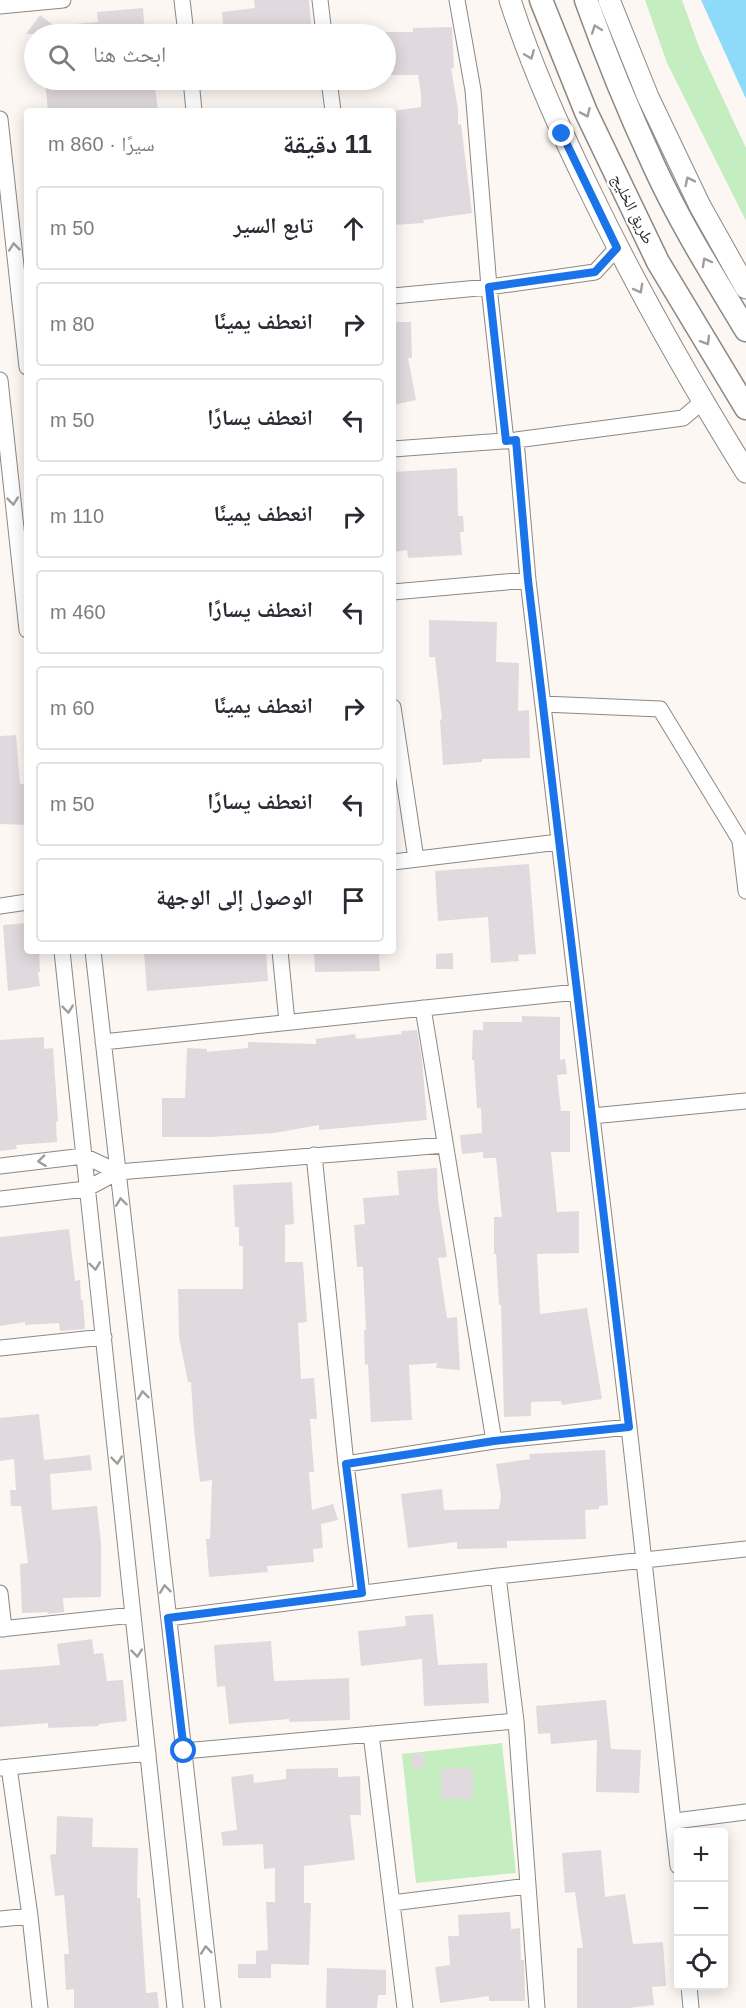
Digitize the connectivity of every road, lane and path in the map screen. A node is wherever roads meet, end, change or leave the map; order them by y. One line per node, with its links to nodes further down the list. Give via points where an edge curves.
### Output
1 (63, 0): 9 (street)
2 (182, 0): 10 (street)
3 (320, 0): 11 (street)
4 (458, 0): 18 (street, via 473,90)
5 (510, 0): 17 (main road, one-way to 17, via 562,134)
6 (541, 0): 25 (main road, طريق الخليج, one-way to 25, via 586,112 658,262)
7 (586, 0): 21 (main road, one-way to 7, via 655,168)
8 (609, 0): 19 (main road, one-way to 8, via 700,206 648,97)
9 (0, 6)
10 (185, 24)
11 (323, 24)
12 (192, 90): 14 (street)
13 (330, 90): 15 (street)
14 (194, 108)
15 (333, 108)
16 (0, 119): 22 (street, one-way to 16)
17 (617, 248): 18 (street, via 595,272); 24 (main road, one-way to 24)
18 (489, 287): 20 (street); 26 (street)
19 (746, 288)
20 (396, 296)
21 (746, 330)
22 (24, 339)
23 (0, 380): 31 (street, one-way to 31)
24 (702, 402): 26 (street, via 683,418); 28 (main road)
25 (746, 408)
26 (511, 441): 27 (street); 29 (street)
27 (396, 449)
28 (746, 472)
29 (528, 580): 30 (street); 32 (street)
30 (396, 592)
31 (24, 602)
32 (543, 705): 34 (street); 35 (street, via 660,709)
33 (396, 727): 36 (street)
34 (559, 842): 36 (street); 44 (street)
35 (743, 844): 38 (street)
36 (416, 859): 37 (street)
37 (396, 862)
38 (746, 891)
39 (24, 902): 40 (street)
40 (0, 906)
41 (62, 954): 52 (street, one-way to 52)
42 (93, 954): 47 (street)
43 (280, 954): 46 (street)
44 (577, 992): 45 (street); 49 (street)
45 (423, 1008): 46 (street); 50 (street)
46 (287, 1022): 47 (street)
47 (103, 1042): 54 (street)
48 (746, 1101): 49 (street)
49 (592, 1116): 59 (street)
50 (445, 1145): 51 (street); 60 (street)
51 (314, 1155): 54 (street); 61 (street)
52 (84, 1156): 53 (street, one-way to 53); 54 (street); 55 (street)
53 (0, 1166)
54 (118, 1172): 55 (street); 68 (street, one-way to 54)
55 (86, 1189): 56 (street); 57 (street, one-way to 57)
56 (0, 1199)
57 (104, 1337): 58 (street); 67 (street, one-way to 67)
58 (0, 1348)
59 (629, 1427): 60 (street); 63 (street)
60 (494, 1441): 61 (street)
61 (346, 1464): 66 (street)
62 (746, 1549): 63 (street)
63 (644, 1560): 64 (street); 76 (street)
64 (498, 1576): 66 (street); 70 (street)
65 (0, 1593): 69 (street)
66 (362, 1593): 68 (street)
67 (133, 1615): 69 (street); 73 (street, one-way to 73)
68 (168, 1618): 72 (street)
69 (2, 1629)
70 (516, 1721): 71 (street); 78 (street)
71 (371, 1734): 72 (street); 79 (street)
72 (184, 1751): 85 (street, one-way to 72)
73 (148, 1753): 74 (street); 84 (street)
74 (4, 1768): 80 (street)
75 (746, 1812): 76 (street)
76 (675, 1821): 77 (street)
77 (675, 1828)
78 (528, 1886): 79 (street); 87 (street)
79 (392, 1903): 86 (street)
80 (30, 1916): 81 (street); 83 (street)
81 (0, 1919)
82 (689, 1990): 88 (street)
83 (40, 2008)
84 (175, 2008)
85 (213, 2008)
86 (405, 2008)
87 (537, 2008)
88 (691, 2008)

